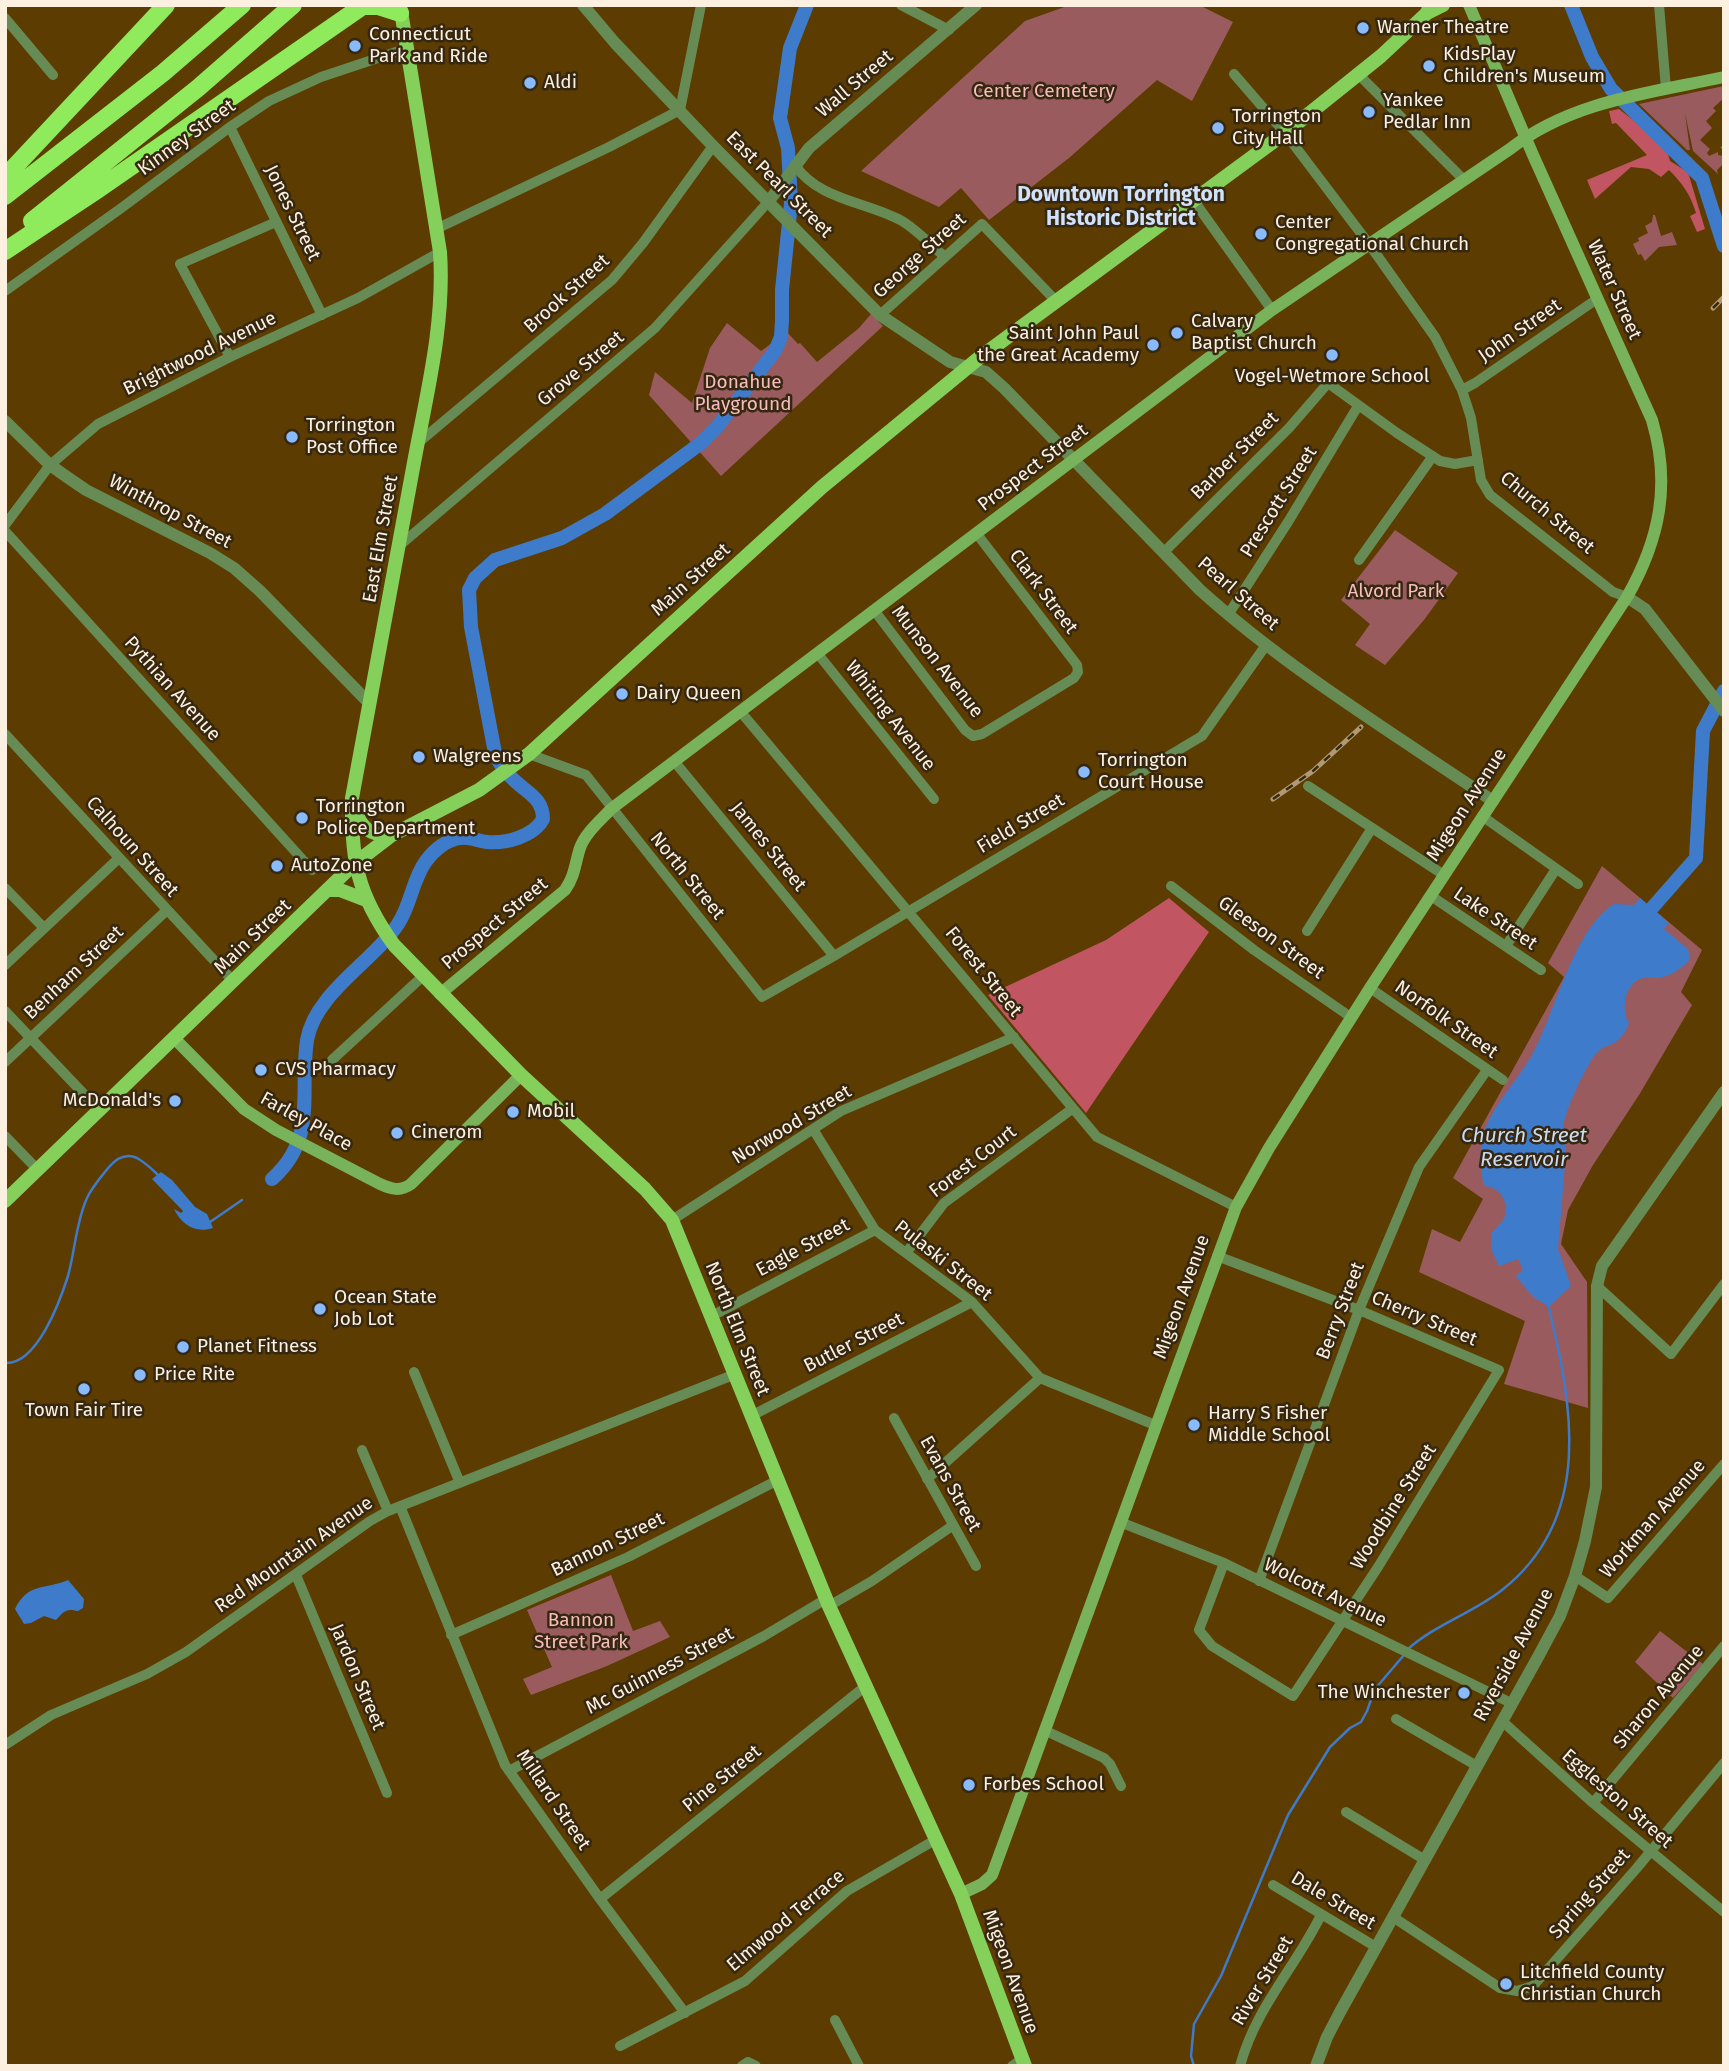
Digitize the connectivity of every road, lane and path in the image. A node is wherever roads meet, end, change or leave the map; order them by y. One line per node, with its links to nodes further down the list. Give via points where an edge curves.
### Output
1 (166, 5): 28 (highway)
2 (242, 5): 30 (highway)
3 (293, 5): 35 (highway)
4 (364, 5): 12 (highway); 37 (highway)
5 (583, 5): 22 (street, East Pearl Street)
6 (701, 5): 22 (street)
7 (901, 5): 15 (street)
8 (976, 5): 15 (street, Wall Street)
9 (1443, 5): 13 (main road, Main Street)
10 (1469, 5): 25 (main road, Water Street)
11 (1659, 5): 21 (street)
12 (398, 8): 16 (main road, East Elm Street)
13 (1429, 9): 18 (main road, Main Street)
14 (5, 18): 19 (street)
15 (949, 30): 27 (street, Wall Street, via 809,148)
16 (408, 48): 23 (street, Kinney Street, via 306,82); 34 (main road, East Elm Street)
17 (1234, 74): 24 (street)
18 (1358, 74): 24 (main road, Main Street); 29 (street)
19 (53, 75)
20 (1724, 77): 21 (main road, Prospect Street)
21 (1666, 89): 25 (main road, Prospect Street, via 1601,103)
22 (680, 110): 26 (street, East Pearl Street); 34 (street)
23 (230, 127): 33 (street, Jones Street); 40 (street, Kinney Street)
24 (1285, 133): 31 (main road, Main Street); 36 (street)
25 (1526, 137): 29 (main road, Prospect Street); 41 (main road, Water Street)
26 (713, 146): 32 (street, East Pearl Street); 52 (street, Brook Street, via 612,281)
27 (795, 165): 32 (street, Wall Street); 39 (street, via 822,189 902,221)
28 (5, 177)
29 (1463, 179): 36 (main road, Prospect Street)
30 (5, 196)
31 (1194, 201): 42 (main road, Main Street); 43 (street)
32 (773, 205): 44 (street, East Pearl Street); 60 (street, Grove Street, via 655,328)
33 (276, 222): 45 (street, Jones Street); 46 (street, via 180,264)
34 (436, 229): 38 (main road, East Elm Street)
35 (5, 243)
36 (1370, 244): 43 (main road, Prospect Street); 49 (street, via 1435,337)
37 (5, 251)
38 (440, 252): 45 (street, Brightwood Avenue); 52 (main road, East Elm Street, via 440,318)
39 (945, 257): 42 (street, George Street, via 982,224); 44 (street, George Street)
40 (5, 291)
41 (1597, 299): 49 (street, John Street); 63 (main road, Water Street, via 1652,420 1662,460 1660,509 1652,544)
42 (1058, 302): 47 (main road, Main Street)
43 (1272, 310): 55 (main road, Prospect Street)
44 (880, 314): 47 (street, East Pearl Street, via 950,362)
45 (322, 315): 46 (street, Brightwood Avenue)
46 (230, 357): 56 (street, Brightwood Avenue, via 97,424)
47 (967, 368): 55 (street, Pearl Street, via 1004,388); 73 (main road, Main Street, via 822,487)
48 (1328, 383): 50 (street, Church Street); 61 (street, Barber Street)
49 (1462, 390): 54 (street)
50 (1359, 406): 53 (street, Church Street); 65 (street, Prescott Street)
51 (5, 421): 56 (street, Winthrop Street)
52 (418, 443): 60 (main road, East Elm Street)
53 (1433, 456): 54 (street, Church Street, via 1447,463); 62 (street)
54 (1478, 460): 63 (street, Church Street, via 1481,480 1490,495 1613,592)
55 (1074, 461): 59 (main road, Prospect Street); 61 (street, Pearl Street)
56 (50, 465): 57 (street, Brightwood Avenue); 68 (street, Winthrop Street, via 86,490 234,568)
57 (5, 525)
58 (5, 531): 86 (street, Pythian Avenue)
59 (977, 534): 64 (main road, Prospect Street); 72 (street, Clark Street, via 1077,665 1078,673)
60 (399, 547): 68 (main road, East Elm Street)
61 (1164, 552): 65 (street, Pearl Street)
62 (1359, 560)
63 (1627, 597): 70 (street, Church Street, via 1645,609); 78 (main road, Migeon Avenue)
64 (874, 610): 67 (main road, Prospect Street); 72 (street, Munson Avenue)
65 (1227, 615): 66 (street, Pearl Street)
66 (1266, 645): 78 (street, Pearl Street); 95 (street, Field Street, via 1202,736)
67 (818, 654): 69 (main road, Prospect Street); 77 (street, Whiting Avenue)
68 (370, 704): 76 (main road, East Elm Street)
69 (740, 711): 74 (main road, Prospect Street); 95 (street, Forest Street)
70 (1724, 711)
71 (5, 734): 83 (street, Calhoun Street)
72 (973, 736)
73 (529, 754): 79 (street, North Street, via 586,775); 82 (main road, Main Street, via 479,790)
74 (674, 761): 79 (main road, Prospect Street); 99 (street, James Street)
75 (1308, 786): 81 (street)
76 (352, 798): 82 (main road, via 365,829 378,836); 84 (main road, East Elm Street)
77 (934, 799)
78 (1493, 801): 80 (main road, Migeon Avenue)
79 (611, 809): 105 (main road, Prospect Street, via 580,846 574,877 565,890); 106 (street, North Street)
80 (1482, 816): 85 (street); 87 (main road, Migeon Avenue)
81 (1372, 828): 87 (street); 97 (street)
82 (392, 835): 84 (main road, Main Street)
83 (119, 858): 94 (street, Calhoun Street); 96 (street)
84 (354, 864): 91 (main road, Main Street); 93 (main road, North Elm Street)
85 (1556, 869): 88 (street); 98 (street)
86 (312, 870)
87 (1444, 875): 92 (main road, Migeon Avenue)
88 (1578, 884)
89 (1171, 886): 108 (street, Gleeson Street)
90 (5, 888): 96 (street)
91 (330, 890): 93 (main road); 103 (main road, Main Street)
92 (1431, 896): 98 (street, Lake Street); 104 (main road, Migeon Avenue)
93 (366, 900): 102 (main road, North Elm Street, via 394,946)
94 (167, 910): 103 (street, Calhoun Street); 110 (street, Benham Street)
95 (910, 911): 99 (street, Field Street); 109 (street, Forest Street)
96 (44, 928): 100 (street)
97 (1307, 931)
98 (1506, 946): 101 (street, Lake Street)
99 (834, 956): 106 (street, Field Street)
100 (5, 965)
101 (1541, 970)
102 (422, 976): 105 (main road, North Elm Street); 112 (street)
103 (234, 982): 111 (main road, Main Street)
104 (1370, 988): 108 (main road, Migeon Avenue); 114 (street, Norfolk Street)
105 (440, 994): 115 (main road, North Elm Street)
106 (762, 997)
107 (5, 1011): 110 (street)
108 (1352, 1018): 124 (main road, Migeon Avenue)
109 (1014, 1037): 118 (street, Forest Street); 120 (street, Norwood Street, via 841,1111)
110 (31, 1038): 113 (street, Benham Street); 119 (street)
111 (176, 1039): 115 (main road, Farley Place, via 244,1109 310,1148 400,1190); 119 (main road, Main Street)
112 (332, 1060)
113 (5, 1062)
114 (1487, 1070): 116 (street, Norfolk Street); 132 (street, Berry Street, via 1419,1167)
115 (521, 1075): 125 (main road, North Elm Street, via 645,1189)
116 (1503, 1080)
117 (1724, 1092): 130 (street, Riverside Avenue, via 1613,1248)
118 (1072, 1108): 124 (street, Forest Street, via 1097,1137); 127 (street, Forest Court, via 944,1203)
119 (100, 1111): 122 (main road, Main Street)
120 (813, 1129): 125 (street, Norwood Street); 126 (street, Pulaski Street)
121 (5, 1136): 122 (street)
122 (38, 1170): 123 (main road, Main Street)
123 (5, 1202)
124 (1236, 1207): 128 (main road, Migeon Avenue)
125 (672, 1220): 133 (main road, North Elm Street)
126 (875, 1230): 127 (street, Pulaski Street); 133 (street, Eagle Street)
127 (906, 1253): 131 (street, Pulaski Street)
128 (1217, 1256): 132 (street, Cherry Street); 140 (main road, Migeon Avenue)
129 (1724, 1284): 130 (street, via 1671,1354)
130 (1597, 1286): 153 (street, Riverside Avenue, via 1596,1487)
131 (972, 1302): 137 (street, Pulaski Street); 138 (street, Butler Street)
132 (1359, 1310): 134 (street, Cherry Street); 154 (street, Berry Street)
133 (710, 1317): 136 (main road, North Elm Street)
134 (1499, 1370): 156 (street, Woodbine Street)
135 (414, 1372): 145 (street)
136 (733, 1375): 138 (main road, North Elm Street); 145 (street, Red Mountain Avenue)
137 (1040, 1378): 140 (street, Pulaski Street); 143 (street)
138 (751, 1416): 144 (main road, North Elm Street)
139 (894, 1418): 143 (street, Evans Street)
140 (1156, 1425): 148 (main road, Migeon Avenue)
141 (362, 1450): 147 (street)
142 (1724, 1464): 153 (street, Workman Avenue, via 1608,1598)
143 (927, 1479): 149 (street, Evans Street)
144 (778, 1480): 155 (main road, North Elm Street); 157 (street, Bannon Street, via 628,1557)
145 (460, 1483): 146 (street, Red Mountain Avenue)
146 (400, 1506): 147 (street, Red Mountain Avenue); 157 (street, Millard Street)
147 (388, 1511): 152 (street, Red Mountain Avenue)
148 (1120, 1522): 150 (street, Wolcott Avenue); 163 (main road, Migeon Avenue)
149 (952, 1526): 151 (street, Evans Street); 155 (street, Mc Guinness Street, via 872,1581)
150 (1224, 1563): 154 (street, Wolcott Avenue); 156 (street, Woodbine Street, via 1199,1630 1212,1646 1293,1696)
151 (976, 1566)
152 (296, 1575): 164 (street, Red Mountain Avenue, via 186,1652 51,1715); 169 (street, Jardon Street)
153 (1575, 1576): 160 (street, Riverside Avenue, via 1560,1616)
154 (1259, 1581): 156 (street, Wolcott Avenue)
155 (827, 1603): 159 (main road, North Elm Street); 167 (street, Mc Guinness Street)
156 (1343, 1621): 160 (street, Wolcott Avenue)
157 (451, 1635): 167 (street, Millard Street)
158 (1724, 1646): 170 (street, Sharon Avenue)
159 (867, 1685): 172 (main road, North Elm Street); 177 (street, Pine Street)
160 (1511, 1703): 162 (street, Riverside Avenue)
161 (1396, 1719): 166 (street)
162 (1502, 1721): 166 (street, Riverside Avenue); 170 (street, Eggleston Street)
163 (1046, 1731): 168 (street, via 1104,1758); 176 (main road, Migeon Avenue, via 992,1875)
164 (5, 1745)
165 (1724, 1763): 173 (street, Spring Street)
166 (1477, 1766): 174 (street, Riverside Avenue)
167 (509, 1771): 177 (street, Millard Street)
168 (1121, 1786)
169 (387, 1793)
170 (1593, 1803): 173 (street, Eggleston Street)
171 (1346, 1812): 174 (street)
172 (935, 1840): 176 (main road, North Elm Street); 182 (street, Elmwood Terrace, via 853,1887 752,1976)
173 (1651, 1851): 178 (street, Eggleston Street); 180 (street, Spring Street, via 1533,1986 1517,1991 1500,1988)
174 (1425, 1860): 180 (street, Riverside Avenue)
175 (1273, 1885): 179 (street, Dale Street)
176 (961, 1894): 185 (main road, Migeon Avenue)
177 (600, 1899): 182 (street, Millard Street)
178 (1724, 1912)
179 (1321, 1915): 181 (street, Dale Street); 189 (street, River Street, via 1266,2002)
180 (1393, 1917): 181 (street, Riverside Avenue)
181 (1376, 1947): 190 (street, Riverside Avenue, via 1327,2036)
182 (685, 2013): 184 (street, Elmwood Terrace)
183 (835, 2020): 188 (street)
184 (620, 2046)
185 (1019, 2064)
186 (742, 2066): 187 (street)
187 (756, 2066)
188 (859, 2066)
189 (1240, 2066)
190 (1316, 2066)

